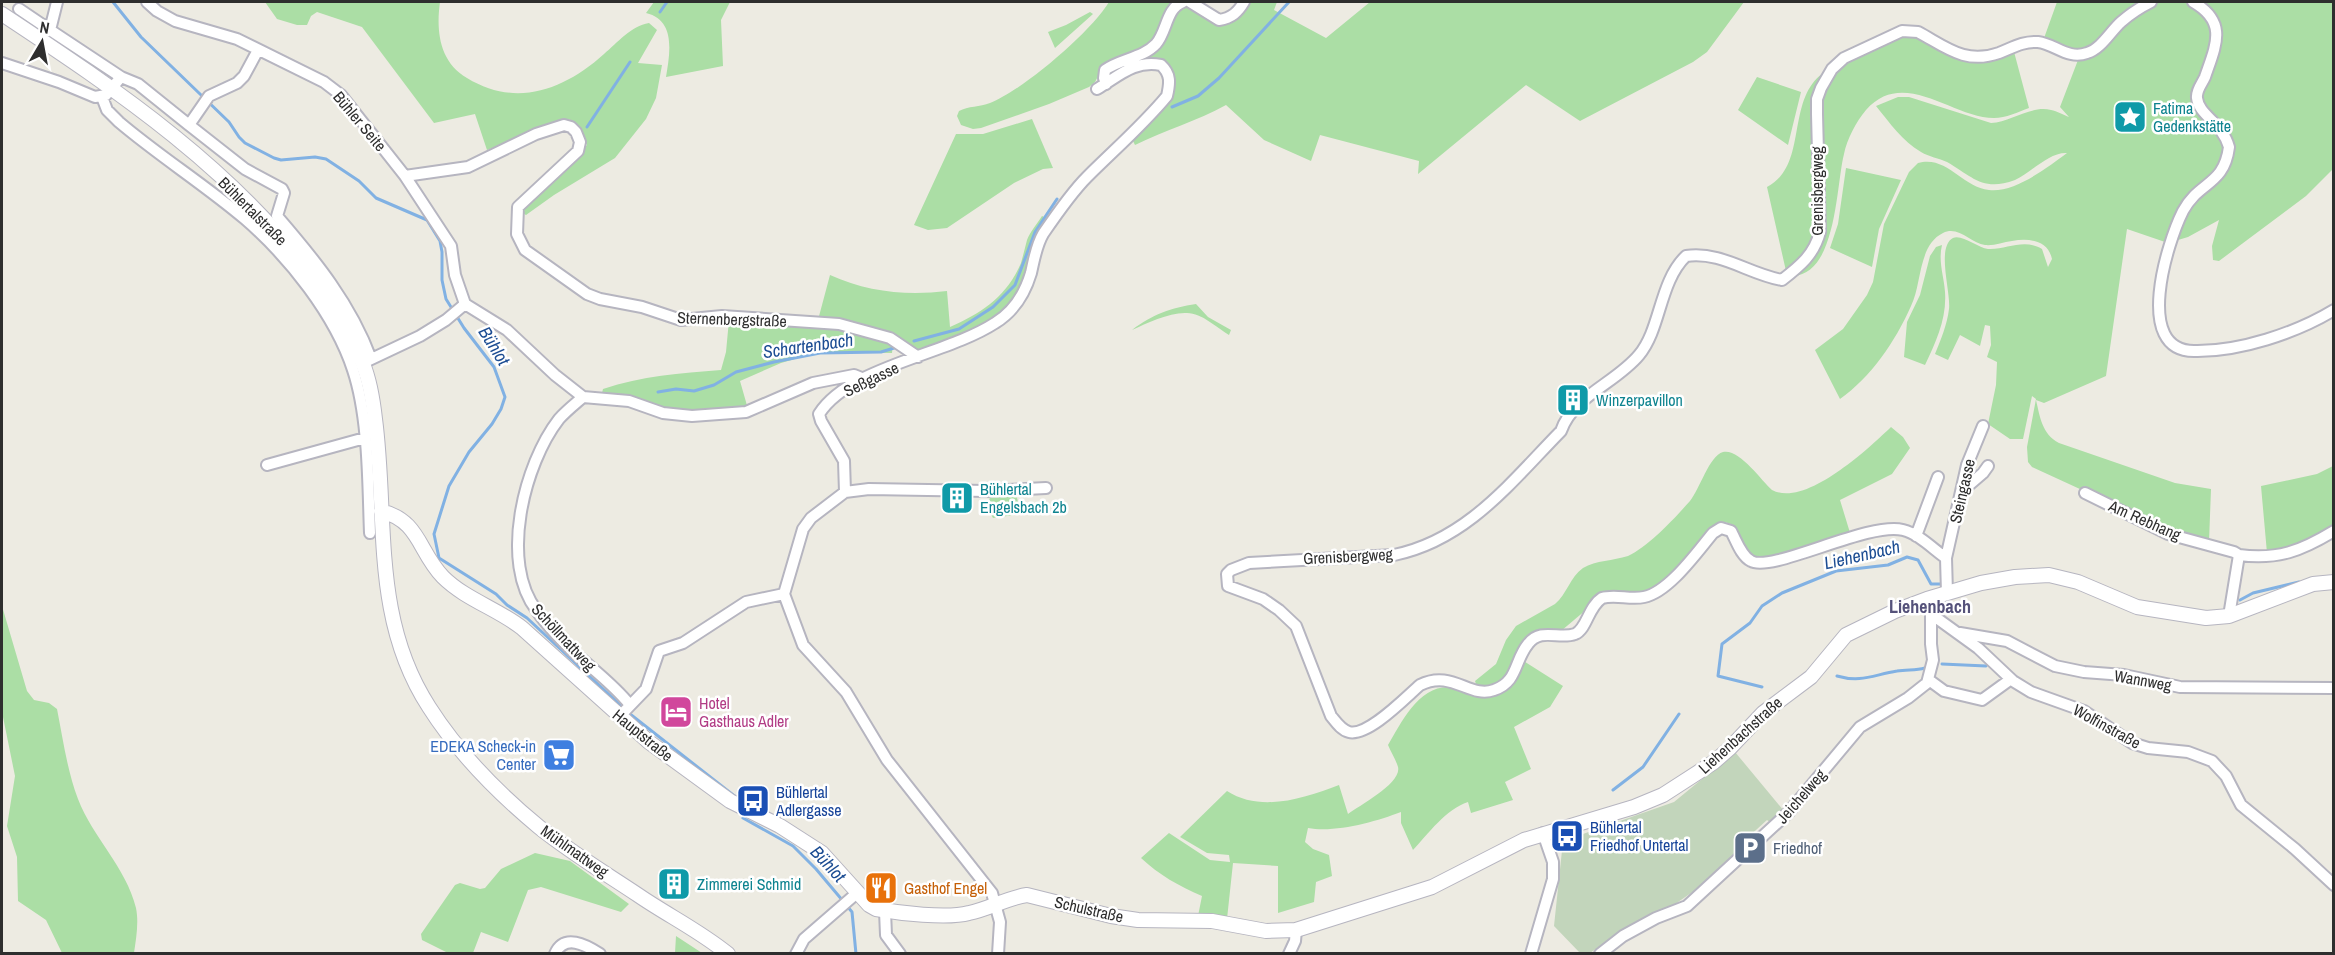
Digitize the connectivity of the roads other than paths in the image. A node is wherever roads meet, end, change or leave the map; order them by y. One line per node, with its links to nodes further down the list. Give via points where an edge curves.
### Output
1 (57, 2): 10 (street)
2 (147, 2): 11 (street, Bühler Seite, via 175,21 237,39)
3 (1183, 2): 18 (street, Seßgasse, via 1169,15 1156,44 1105,70 1102,87 1135,66 1161,65 1170,85 1167,96 1085,179 1050,224 1041,238 1022,296 988,327)
4 (1190, 2): 5 (street, via 1220,20 1237,13)
5 (1244, 2)
6 (2151, 2): 34 (street, Grenisbergweg, via 2121,22 2086,54 2067,54 2031,42 1972,58 1910,30 1837,62 1817,99 1820,232 1803,264 1782,279 1749,271 1723,258 1686,256 1672,273 1641,353 1565,417 1561,431 1493,502 1441,539 1413,551 1382,556 1249,563 1231,570 1226,581 1233,589 1279,609 1296,626 1331,716 1349,732 1359,732 1427,681 1447,680 1483,693 1502,687 1514,675 1529,642 1546,633 1578,633 1590,609 1602,598 1656,593 1722,528 1731,531 1750,561 1760,563 1876,530 1904,530)
7 (2193, 2): 17 (street, via 2210,14 2218,30 2213,56 2197,96 2200,110 2220,127 2229,147 2224,168 2184,209 2169,246 2160,292 2162,333 2170,344 2186,351 2219,349 2285,333)
8 (19, 9): 10 (street)
9 (2, 14): 13 (street, Bühlertalstraße)
10 (50, 30): 13 (street)
11 (258, 50): 14 (street, via 244,76 209,96); 15 (street, Bühler Seite, via 324,82 341,95)
12 (2, 63): 13 (street, Bühlertalstraße, via 87,95)
13 (111, 87): 14 (street, via 138,84); 19 (street, Bühlertalstraße, via 173,135 281,237 338,314); 19 (street, Bühlertalstraße, via 108,110 269,241)
14 (189, 125): 19 (street, via 245,168 282,189 277,216 338,291 361,333)
15 (405, 176): 16 (street, Bühler Seite, via 452,246); 18 (street, Sternenbergstraße, via 468,167 564,125 571,128 580,142 578,151 518,207 517,234 525,250 587,294 681,320 722,316 839,324 890,338)
16 (462, 306): 19 (street, via 420,336); 21 (street, via 507,330)
17 (2334, 310)
18 (918, 357): 20 (street, Seßgasse)
19 (362, 363): 23 (street, Bühlertalstraße); 31 (street, Bühlertalstraße, via 375,421)
20 (864, 379): 21 (street, via 854,375 813,383 758,409 720,415 677,415 629,401); 29 (street, Seßgasse, via 832,398 819,414 844,461)
21 (583, 397): 47 (street, Schöllmattweg, via 560,418 536,462 526,490 518,568 525,593 536,611 622,695)
22 (1983, 426): 28 (street, Steingasse, via 1967,465)
23 (365, 438): 24 (street); 33 (street, Bühlertalstraße)
24 (267, 465)
25 (1988, 466): 28 (street)
26 (1938, 477): 34 (street)
27 (1046, 488): 29 (street)
28 (1962, 491): 36 (street, Steingasse)
29 (845, 492): 39 (street, via 803,529)
30 (2085, 493): 35 (street, Am Rebhang, via 2168,534)
31 (381, 511): 47 (street, Hauptstraße, via 403,519 444,578 522,628); 48 (street, Bühlertalstraße, via 384,568 394,626 416,684)
32 (2334, 531): 35 (street, Am Rebhang, via 2288,554)
33 (370, 533)
34 (1916, 536): 36 (street, Grenisbergweg)
35 (2240, 555): 42 (street)
36 (1946, 558): 38 (street)
37 (2334, 582): 42 (street, Liehenbachstraße, via 2313,584)
38 (1947, 593): 40 (street, Liehenbachstraße); 42 (street, Liehenbachstraße, via 2015,577 2049,575 2078,582 2138,607 2206,618)
39 (784, 594): 47 (street, via 746,602 682,643 659,651 646,689); 52 (street, via 803,645 846,692 887,760 992,893)
40 (1926, 599): 41 (street); 49 (street, Liehenbachstraße, via 1846,634 1811,677 1780,698 1730,748 1686,781 1634,807)
41 (1931, 614): 43 (street, Wolfinstraße); 45 (street, via 1933,660)
42 (2229, 616)
43 (1959, 633): 44 (street, Wolfinstraße); 46 (street, Wannweg, via 2007,641 2055,666 2180,687)
44 (2011, 679): 45 (street, via 1982,700 1944,691); 50 (street, Wolfinstraße, via 2031,692 2084,711 2132,742 2148,748 2188,752 2212,761 2226,776 2241,805)
45 (1929, 680): 63 (street, Jeichelweg, via 1908,698 1860,727 1789,812 1687,906 1623,936)
46 (2334, 688)
47 (624, 712): 51 (street, Hauptstraße, via 649,742 730,801 822,853)
48 (442, 726): 57 (street, Mühlmattweg, via 493,784 540,828)
49 (1543, 833): 54 (street, Liehenbachstraße, via 1432,887); 62 (street, via 1553,862 1553,879)
50 (2334, 885)
51 (854, 896): 53 (street, Hauptstraße); 58 (street, via 804,939)
52 (996, 904): 53 (street, Schulstraße, via 956,916); 54 (street, Schulstraße, via 1028,895 1138,920 1199,920 1266,931); 60 (street)
53 (885, 911): 59 (street, via 886,935)
54 (1296, 930): 61 (street)
55 (555, 954): 56 (street, via 563,944 572,942)
56 (600, 954)
57 (728, 954)
58 (796, 954)
59 (900, 954)
60 (998, 954)
61 (1289, 954)
62 (1531, 954)
63 (1600, 954)

